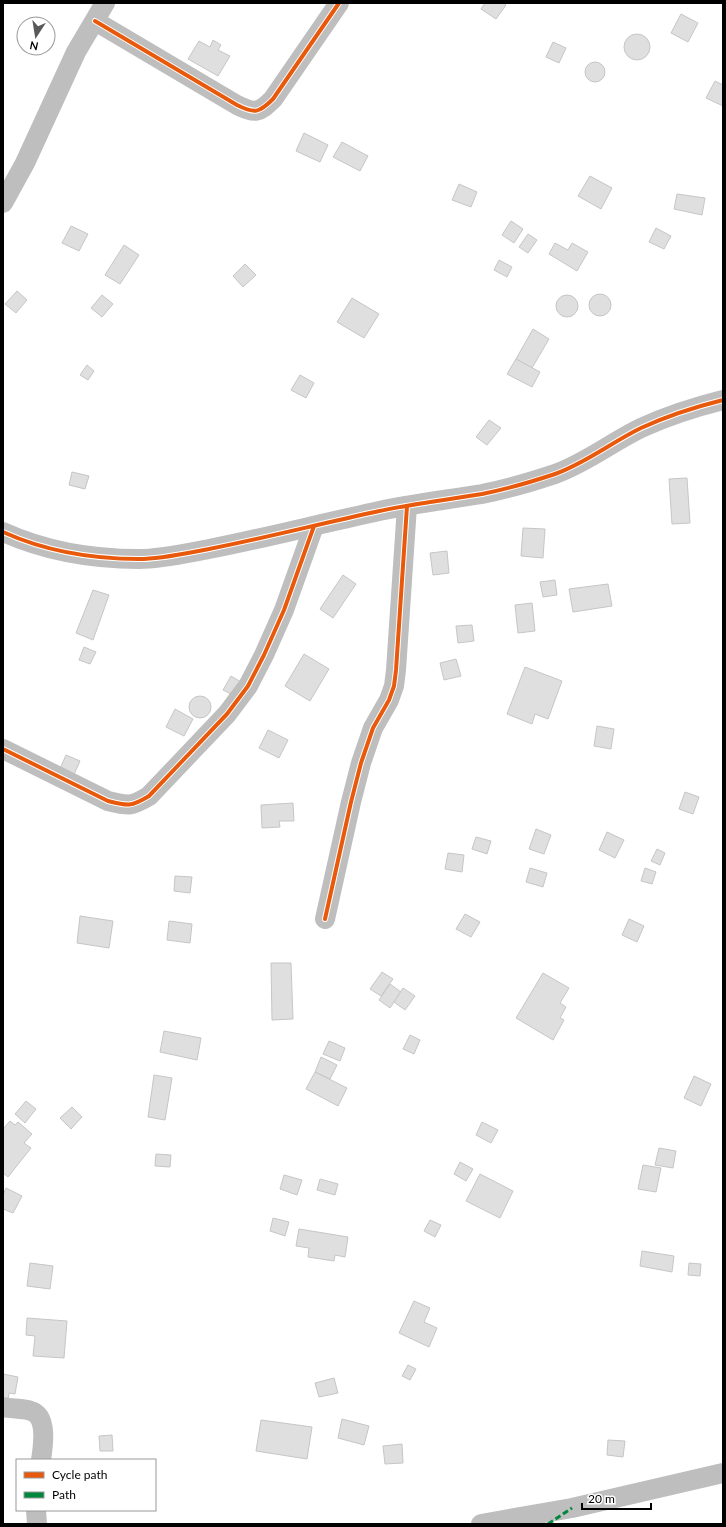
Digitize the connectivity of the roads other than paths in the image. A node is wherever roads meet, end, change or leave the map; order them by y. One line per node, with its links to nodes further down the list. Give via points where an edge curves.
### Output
1 (105, 3): 3 (street)
2 (338, 3): 3 (street, via 273,99 259,111 253,112 237,105)
3 (95, 20): 4 (street, via 76,52 25,163)
4 (3, 203)
5 (723, 400): 6 (street, via 681,412 641,428 594,456 543,478 482,494)
6 (407, 506): 7 (street); 10 (street, via 394,686 373,728 361,763)
7 (314, 526): 8 (street, via 217,548 140,559 84,556 21,540); 9 (street, via 284,610 248,686 227,714 149,796 137,804 127,805 108,801)
8 (3, 532)
9 (3, 749)
10 (325, 919)
11 (3, 1408): 12 (street, via 33,1411 41,1419 44,1440)
12 (41, 1459)
13 (723, 1473): 16 (street, via 572,1508)
14 (36, 1511): 15 (street)
15 (37, 1524)
16 (481, 1524)

